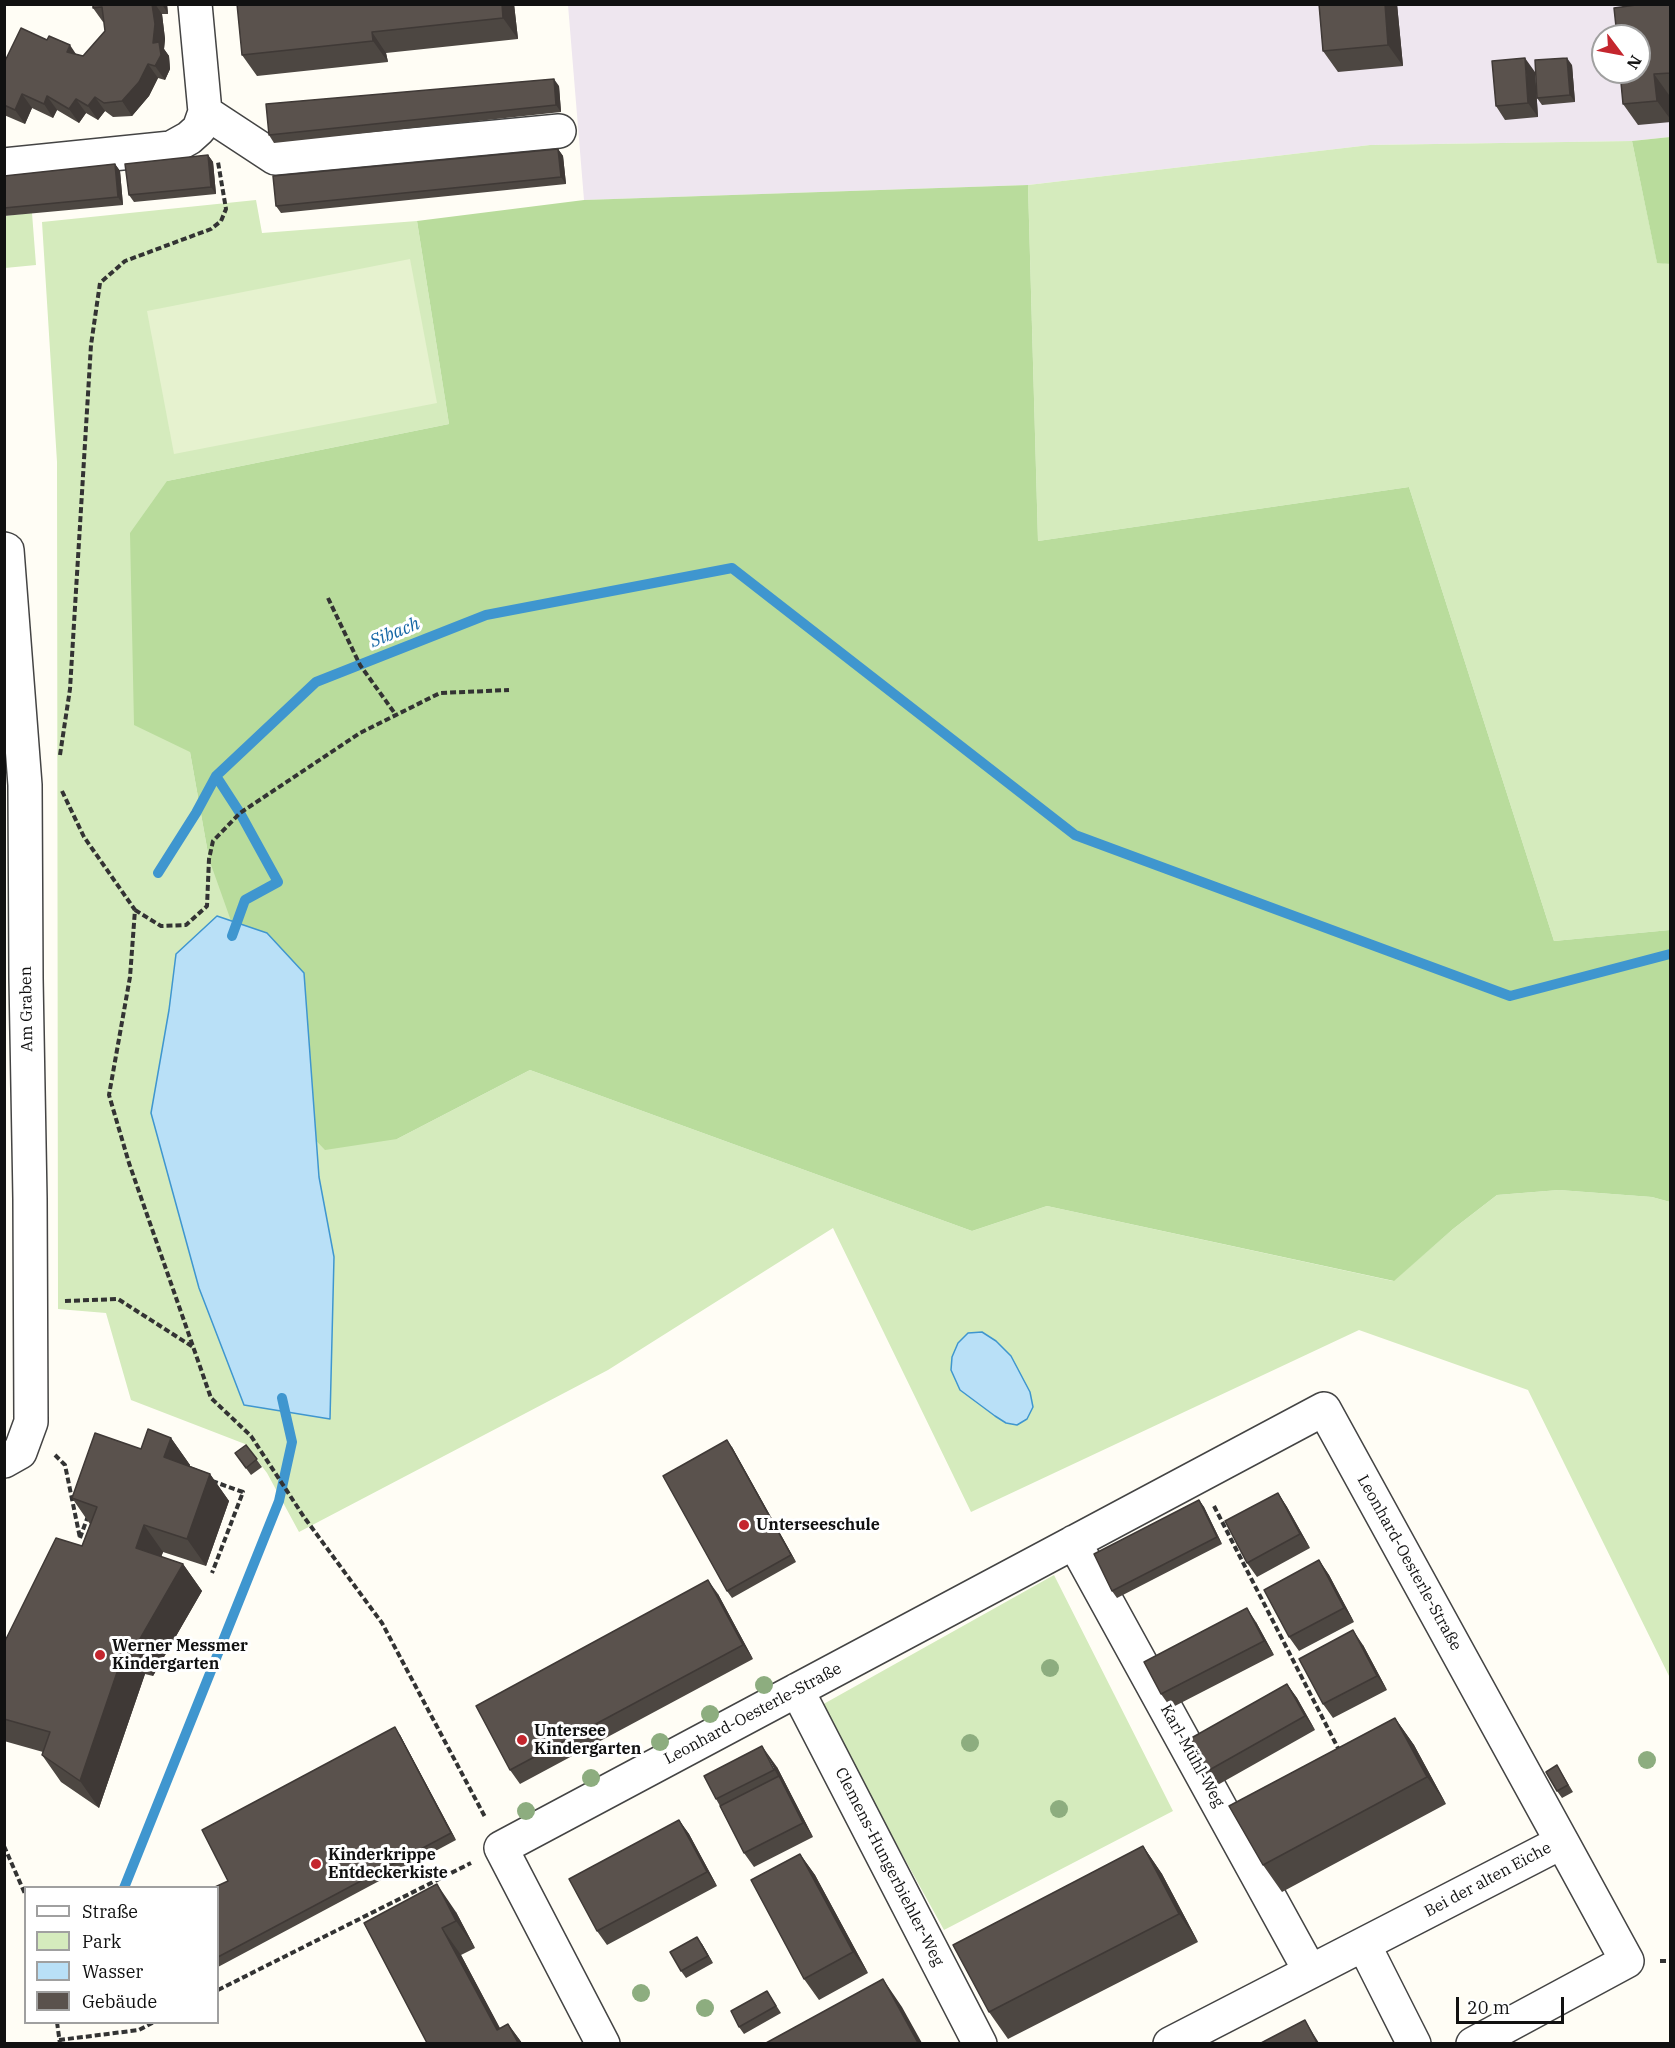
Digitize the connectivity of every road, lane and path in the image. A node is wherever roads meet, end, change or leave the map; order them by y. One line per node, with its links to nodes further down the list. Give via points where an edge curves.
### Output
1 (195, 4): 2 (street)
2 (205, 112): 3 (street, via 275,158); 4 (street, via 199,129 171,148)
3 (559, 131)
4 (4, 165)
5 (225, 195): 10 (path, via 226,209 221,221 211,229 125,261 100,283 91,345 70,689)
6 (4, 549): 13 (street, Am Graben, via 25,785)
7 (328, 598): 9 (path, via 360,665)
8 (509, 690): 9 (path, via 440,693)
9 (396, 715): 12 (path, via 360,733 240,813 213,841 207,906 186,925 161,926)
10 (60, 757)
11 (61, 789): 12 (path, via 84,837)
12 (135, 910): 14 (path, via 130,977 109,1095)
13 (30, 1302): 14 (path, via 118,1299); 16 (street, Am Graben, via 31,1422 20,1452)
14 (194, 1347): 26 (path, via 211,1398 251,1436 304,1517 382,1623)
15 (57, 1455): 19 (path, via 64,1466 81,1538)
16 (4, 1461)
17 (1199, 1476): 20 (street, Leonhard-Oesterle-Straße); 23 (path); 24 (street, Leonhard-Oesterle-Straße, via 1324,1409)
18 (209, 1480): 21 (path, via 243,1492)
19 (88, 1516)
20 (1074, 1542): 22 (street, Leonhard-Oesterle-Straße); 29 (street, Karl-Mühl-Weg)
21 (212, 1573)
22 (797, 1690): 26 (street, Leonhard-Oesterle-Straße); 35 (street, Clemens-Hungerbiehler-Weg)
23 (1339, 1750)
24 (1562, 1842): 28 (street, Bei der alten Eiche); 38 (street, Bei der alten Eiche, via 1627,1961)
25 (4, 1846): 27 (path)
26 (501, 1848): 30 (path); 34 (street)
27 (24, 1891)
28 (1364, 1945): 29 (street, Bei der alten Eiche); 37 (street)
29 (1310, 1971): 36 (street, Bei der alten Eiche)
30 (219, 1989)
31 (57, 2024): 33 (path)
32 (150, 2024): 33 (path, via 138,2030)
33 (59, 2042)
34 (603, 2043)
35 (980, 2043)
36 (1170, 2043)
37 (1414, 2043)
38 (1473, 2043)

